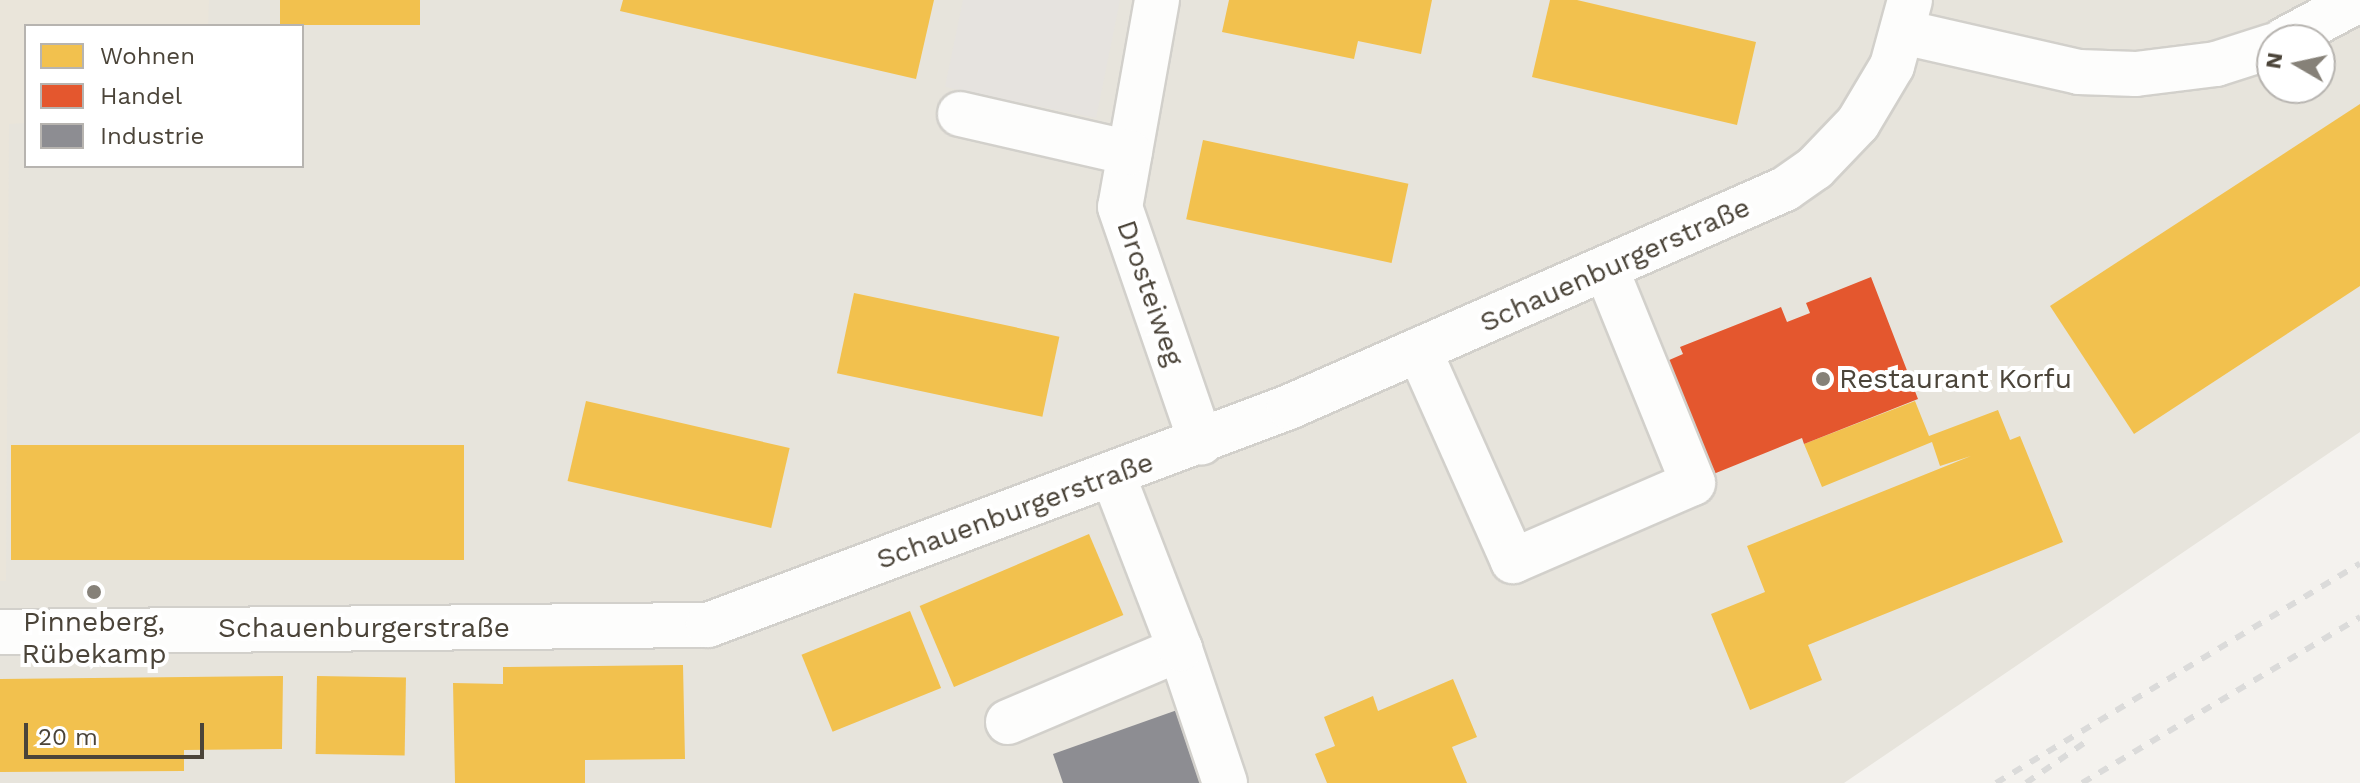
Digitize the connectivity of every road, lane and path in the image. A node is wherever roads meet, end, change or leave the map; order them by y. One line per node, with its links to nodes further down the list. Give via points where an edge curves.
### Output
1 (1157, 0): 7 (street, Drosteiweg)
2 (2359, 0): 4 (street)
3 (1907, 16): 5 (street, via 2079,72 2181,70); 8 (street, Schauenburgerstraße, via 1892,66 1866,111 1815,168 1743,210)
4 (2314, 24)
5 (2256, 50)
6 (960, 114): 7 (street)
7 (1130, 153): 10 (street, Drosteiweg, via 1120,207)
8 (1606, 269): 9 (street, Schauenburgerstraße); 9 (street, via 1693,483 1513,561)
9 (1419, 350): 10 (street, Schauenburgerstraße)
10 (1201, 442): 11 (street, Schauenburgerstraße)
11 (1113, 475): 12 (street, Schauenburgerstraße, via 708,625); 13 (street)
12 (0, 632)
13 (1180, 649): 14 (street); 15 (street)
14 (1008, 722)
15 (1225, 783)

